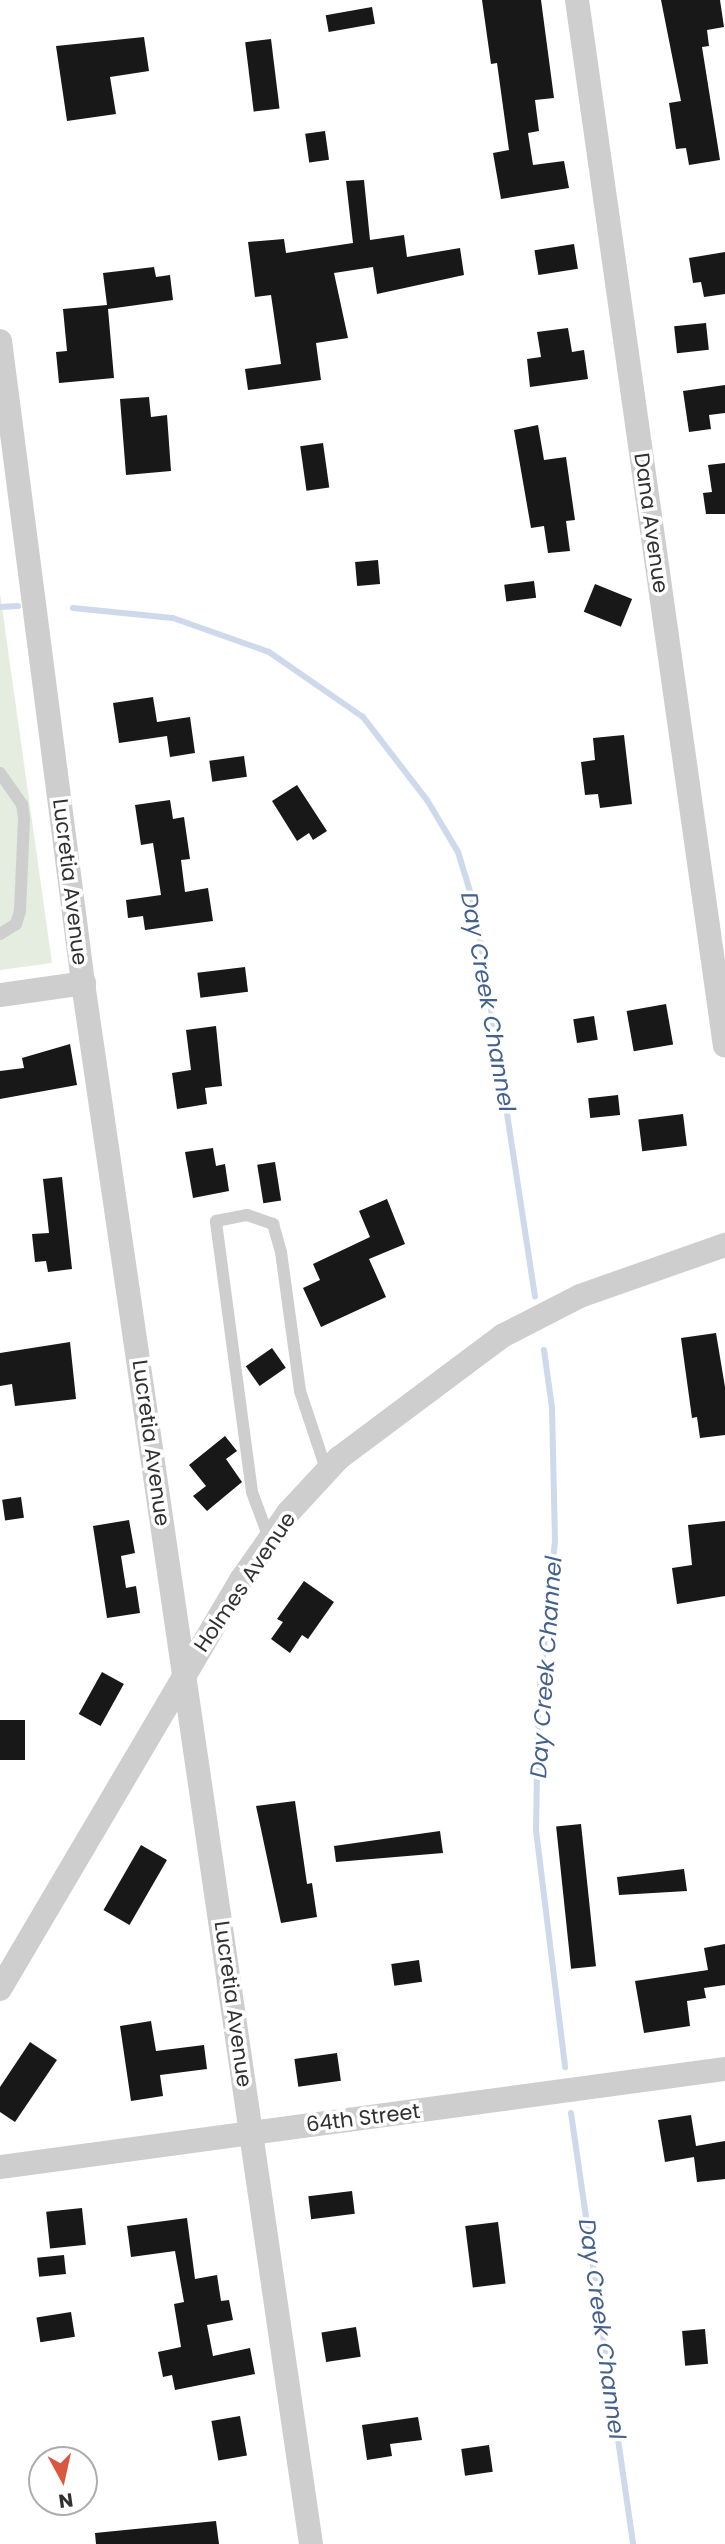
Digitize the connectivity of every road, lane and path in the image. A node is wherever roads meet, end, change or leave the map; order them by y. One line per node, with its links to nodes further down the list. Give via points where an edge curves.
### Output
1 (577, 0): 7 (street, Dana Avenue)
2 (0, 341): 5 (street, Lucretia Avenue)
3 (0, 772): 4 (lane, via 22,804 24,819 20,911 16,924)
4 (0, 934)
5 (83, 983): 6 (street); 11 (street, Lucretia Avenue)
6 (0, 995)
7 (725, 1046)
8 (725, 1245): 9 (street, Holmes Avenue, via 580,1296 502,1336)
9 (327, 1472): 10 (street, Holmes Avenue); 10 (lane, via 300,1391 281,1252 272,1224 247,1215 215,1221 252,1492)
10 (270, 1539): 11 (street, Holmes Avenue)
11 (185, 1673): 12 (street, Holmes Avenue); 14 (street, Lucretia Avenue)
12 (0, 1989)
13 (725, 2069): 14 (street, 64th Street, via 536,2098)
14 (252, 2131): 15 (street, 64th Street); 16 (street, Lucretia Avenue)
15 (0, 2167)
16 (311, 2544)

